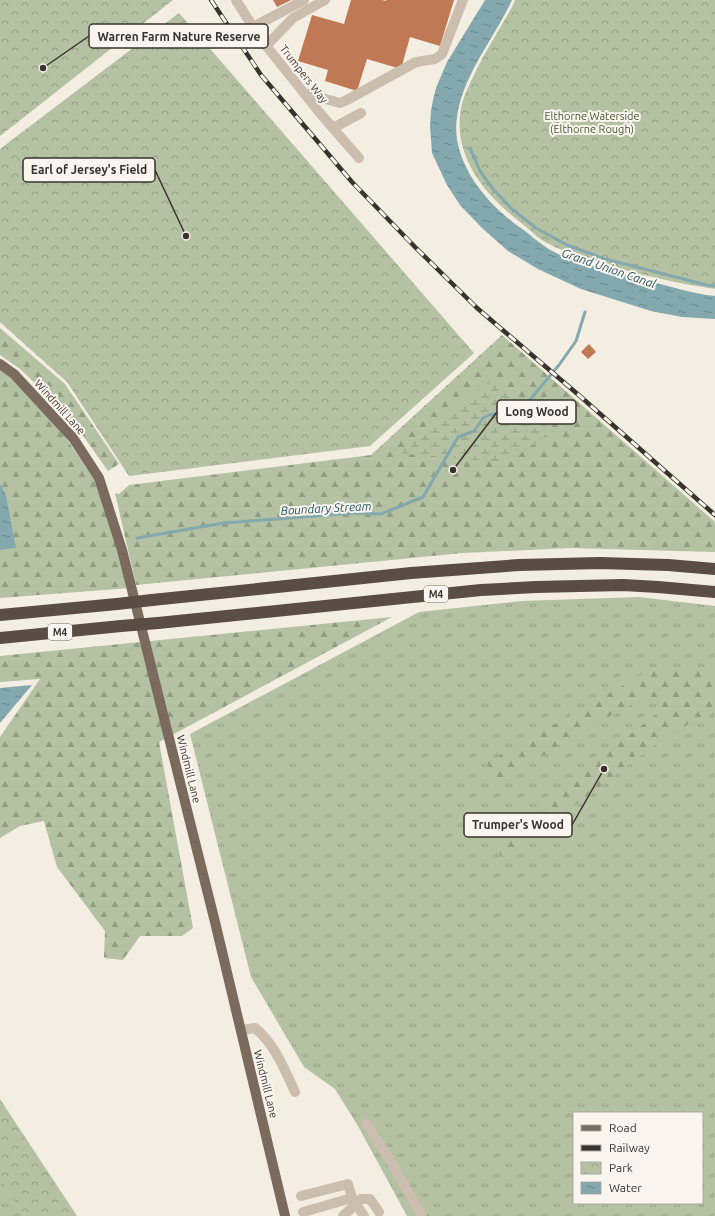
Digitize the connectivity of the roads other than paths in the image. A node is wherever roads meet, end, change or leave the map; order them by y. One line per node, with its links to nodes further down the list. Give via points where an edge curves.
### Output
1 (236, 0): 5 (street, Trumpers Way)
2 (304, 0): 5 (street)
3 (325, 0): 6 (street, via 294,18)
4 (463, 0): 7 (street, via 442,54 435,59 416,62 340,103)
5 (253, 27): 6 (street, Trumpers Way)
6 (266, 46): 7 (street, Trumpers Way)
7 (304, 93): 9 (street, Trumpers Way)
8 (361, 113): 9 (street)
9 (333, 128): 10 (street, Trumpers Way)
10 (359, 158)
11 (0, 364): 16 (main road, Windmill Lane, via 14,374 73,438 99,478 122,550)
12 (715, 569): 14 (highway, M4, bridge, via 600,563 519,565 411,573)
13 (715, 592): 15 (highway, M4, bridge, via 623,585 505,588)
14 (0, 616)
15 (0, 638)
16 (241, 1030): 17 (street, via 255,1028 262,1034); 23 (main road, Windmill Lane)
17 (296, 1092)
18 (366, 1123): 26 (street)
19 (301, 1196): 20 (street, via 348,1184)
20 (354, 1201): 21 (street); 22 (street, via 370,1199); 24 (street); 25 (street)
21 (303, 1212)
22 (379, 1212)
23 (285, 1216)
24 (343, 1216)
25 (364, 1216)
26 (422, 1216)

